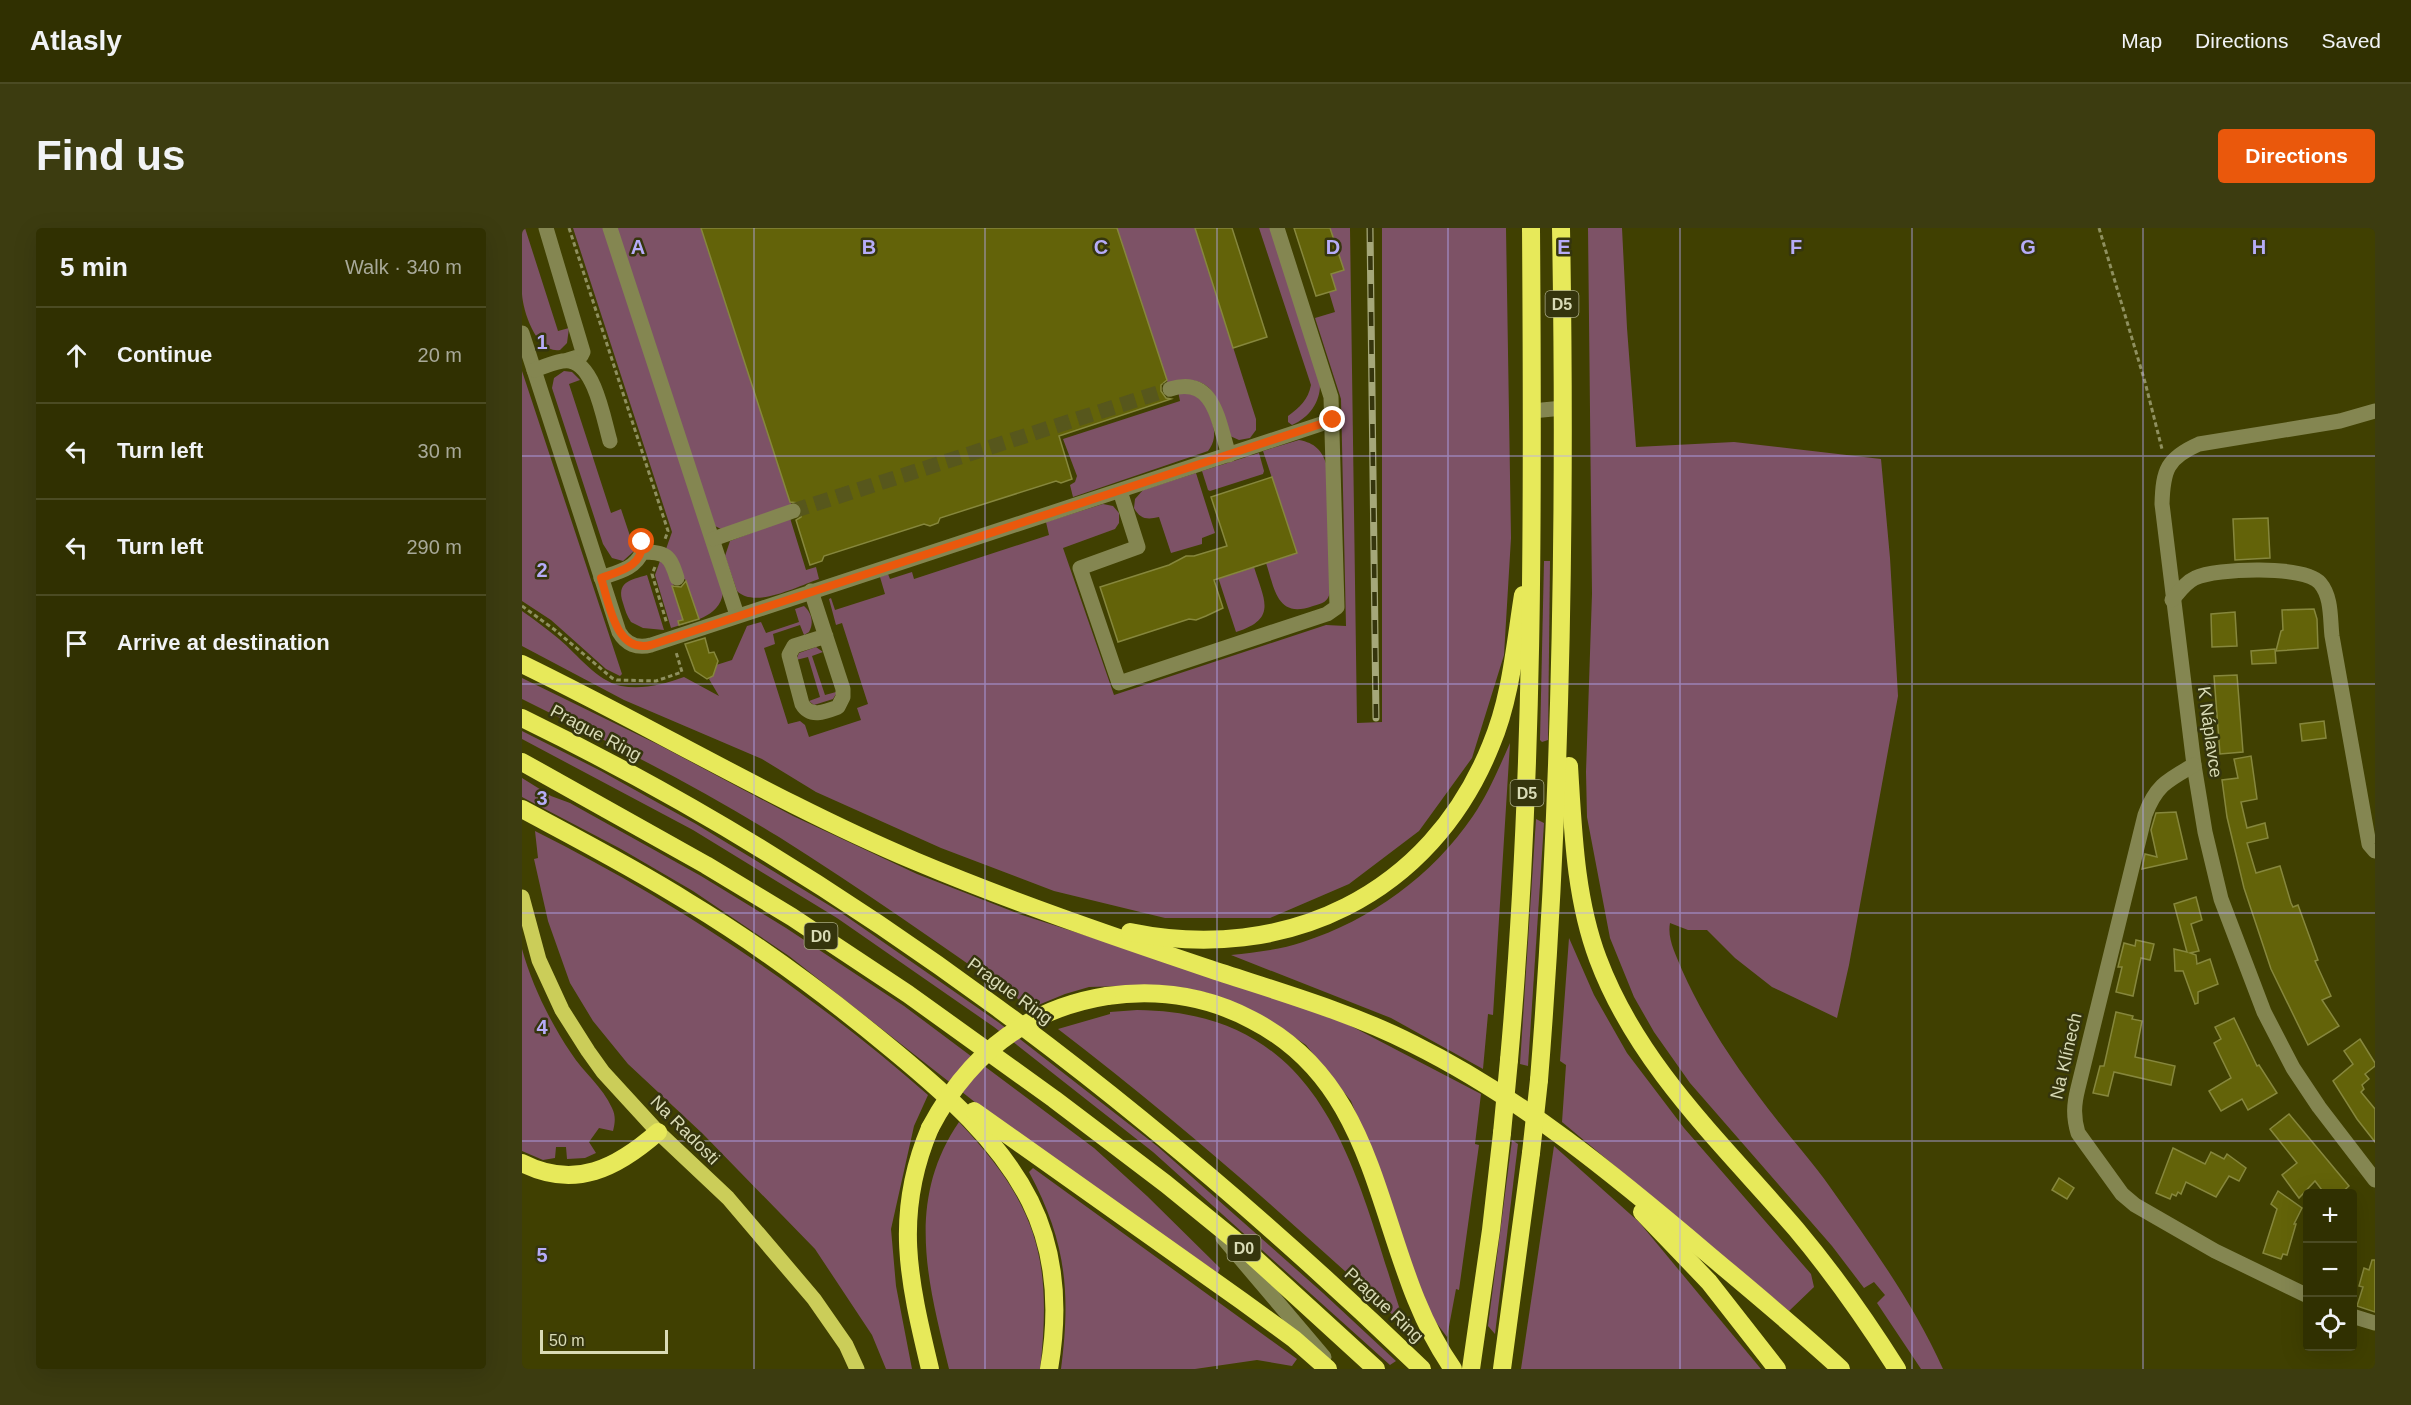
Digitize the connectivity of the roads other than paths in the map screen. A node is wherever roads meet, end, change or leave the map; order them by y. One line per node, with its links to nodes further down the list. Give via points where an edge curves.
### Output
1 (546, 228): 7 (street, via 583,352)
2 (610, 228): 19 (street)
3 (1277, 228): 13 (street, via 1331,397)
4 (1532, 228): 11 (highway, D5)
5 (1561, 228): 10 (highway, D5)
6 (522, 333): 8 (street)
7 (568, 360): 8 (street); 14 (street, via 588,372)
8 (534, 370): 20 (street)
9 (1170, 389): 15 (street, via 1192,386 1207,394)
10 (1563, 408): 11 (street); 26 (highway, D5)
11 (1532, 411): 18 (highway, D5)
12 (2375, 411): 23 (street, K Náplavce, via 2340,421 2199,444 2180,452 2163,480)
13 (1333, 420): 15 (street); 16 (street, via 1338,599 1333,612 1119,683 1080,568 1138,547)
14 (610, 441)
15 (1229, 455): 16 (street)
16 (1120, 491): 22 (street)
17 (793, 511): 19 (street)
18 (1533, 525): 34 (highway, via 1512,666 1492,743 1476,780 1446,827 1396,875 1360,900 1320,920 1238,939 1196,940 1135,933); 52 (highway, D5, bridge, via 1526,814 1509,1060)
19 (713, 539): 24 (street)
20 (601, 578): 21 (street, via 631,567 642,547 660,552 672,561); 24 (street, via 619,632 633,645 651,645)
21 (677, 578)
22 (812, 591): 24 (street); 25 (street)
23 (2172, 600): 30 (street, K Náplavce); 32 (street, via 2195,578 2215,572 2302,573 2321,584 2329,605 2369,844)
24 (737, 615)
25 (826, 636): 25 (street, via 843,696 838,707 812,713 802,704 789,655 794,646)
26 (1562, 662): 53 (highway, D5, bridge, via 1553,894 1539,1080); 56 (highway, via 1578,867 1590,936 1608,983 1664,1077 1817,1254 1868,1322)
27 (522, 664): 34 (highway, via 854,834 938,871)
28 (522, 718): 50 (highway, Prague Ring / D0, via 769,854 981,994 1173,1145 1282,1239)
29 (522, 762): 40 (highway, D0, via 706,864 870,968 1096,1129)
30 (2194, 765): 39 (street, K Náplavce, via 2221,899 2264,1012 2306,1089); 41 (street, Na Klínech, via 2162,783 2145,815 2073,1108 2075,1122 2078,1133 2115,1185 2135,1205 2215,1251)
31 (525, 811): 35 (highway, via 663,886 741,936 848,1013)
32 (2375, 851)
33 (522, 897): 36 (main road, Na Radosti, via 539,960 562,1010 603,1072)
34 (1037, 907): 37 (highway, via 1392,1034 1454,1065)
35 (919, 1071): 46 (highway, via 998,1149 1031,1203 1047,1247 1055,1295); 47 (highway, via 1242,1301)
36 (658, 1132): 38 (highway, via 614,1163 587,1174 558,1175); 44 (main road, Na Radosti, via 728,1198 814,1299 846,1345)
37 (1557, 1134): 54 (highway, via 1684,1254); 55 (highway, via 1646,1201)
38 (522, 1163)
39 (2375, 1180)
40 (1200, 1211): 48 (street); 49 (highway, D0)
41 (2303, 1294)
42 (2357, 1318): 43 (street)
43 (2375, 1323)
44 (857, 1369)
45 (930, 1369): 51 (highway, bridge, via 909,1271 906,1232 915,1171 930,1128 957,1083 991,1048 1042,1016 1107,996 1157,993 1218,1005 1272,1031 1314,1067 1337,1095 1374,1172 1420,1312)
46 (1049, 1369)
47 (1328, 1369)
48 (1334, 1369)
49 (1376, 1369)
50 (1422, 1369)
51 (1453, 1369)
52 (1471, 1369)
53 (1502, 1369)
54 (1777, 1369)
55 (1841, 1369)
56 (1897, 1369)

